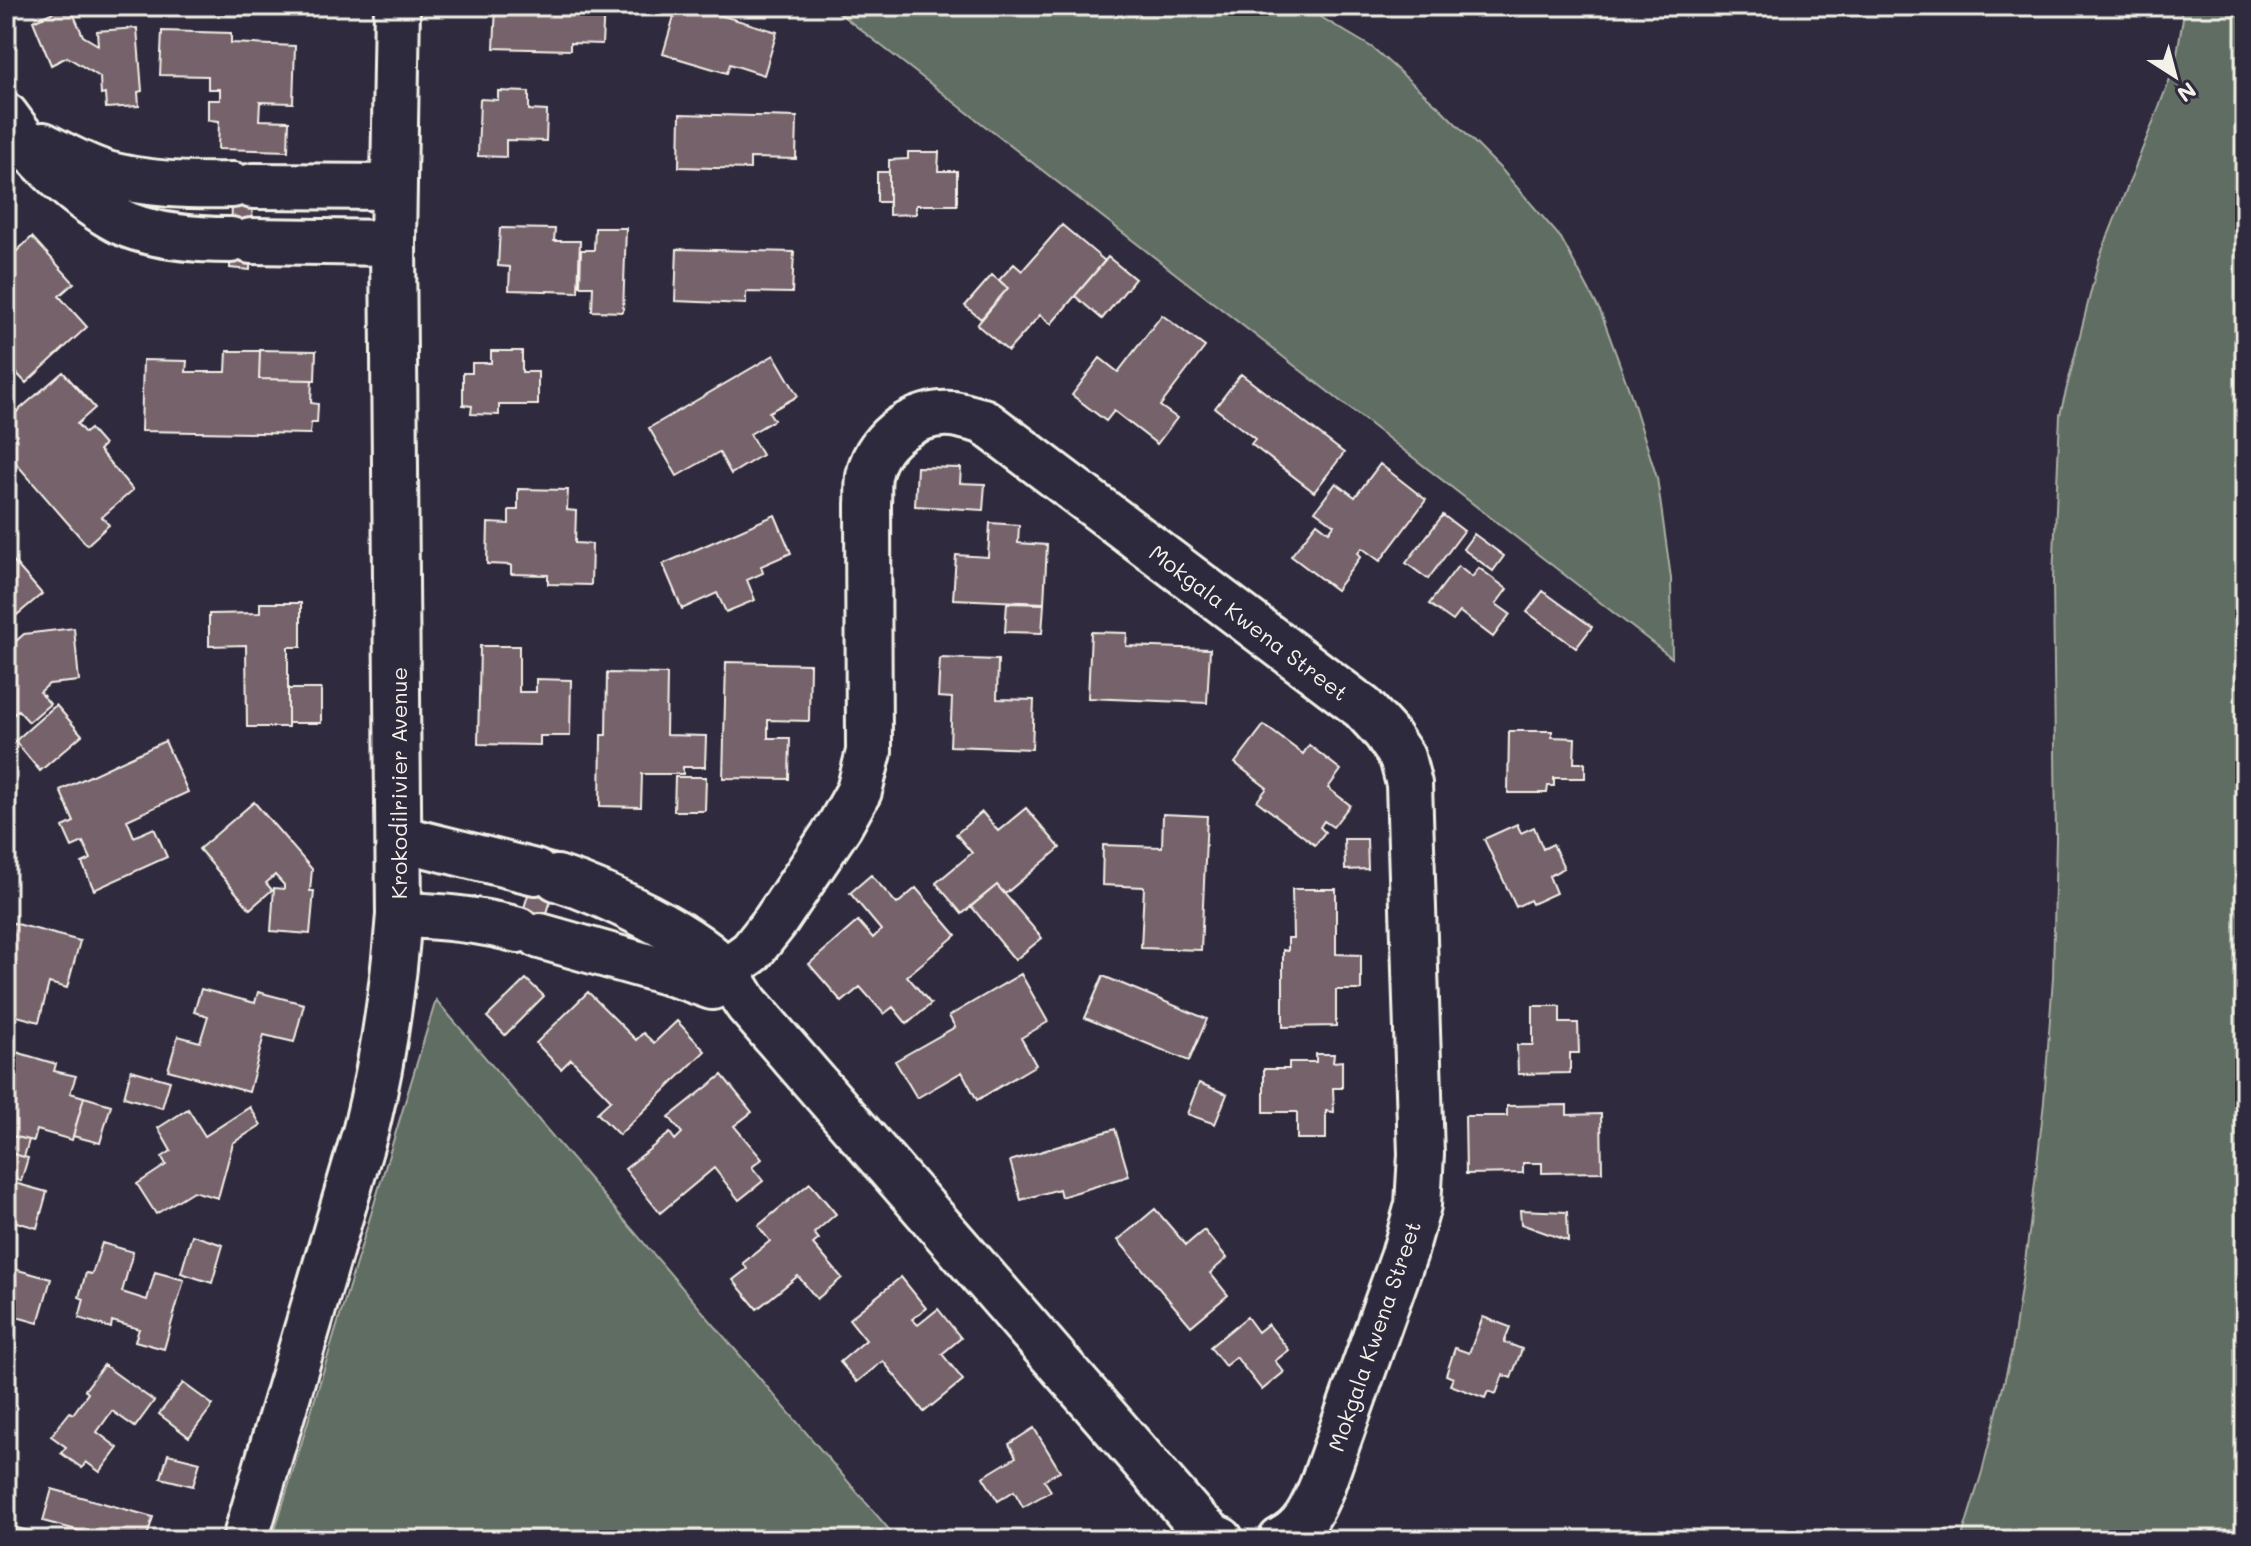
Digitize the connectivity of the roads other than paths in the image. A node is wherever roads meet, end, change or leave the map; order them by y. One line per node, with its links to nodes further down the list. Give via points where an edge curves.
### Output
1 (397, 6): 3 (street, Krokodilrivier Avenue)
2 (6, 114): 3 (street, via 38,143 108,174 178,184); 4 (street, via 63,184 128,226 165,235 241,240)
3 (393, 187): 4 (street, Krokodilrivier Avenue)
4 (393, 243): 5 (street, Krokodilrivier Avenue)
5 (399, 838): 6 (street, Krokodilrivier Avenue); 7 (street, via 546,875 614,902 699,948)
6 (399, 915): 7 (street, via 491,923); 8 (street, Krokodilrivier Avenue, via 381,1067 366,1129)
7 (719, 984): 9 (street, via 1194,1519); 10 (street, Mokgala Kwena Street, via 774,923 859,791 869,752 870,471 894,431 920,419 950,413 983,421 1363,708 1402,757 1409,784 1421,1154 1418,1205 1322,1486 1309,1517)
8 (245, 1540)
9 (1221, 1540)
10 (1281, 1540)

